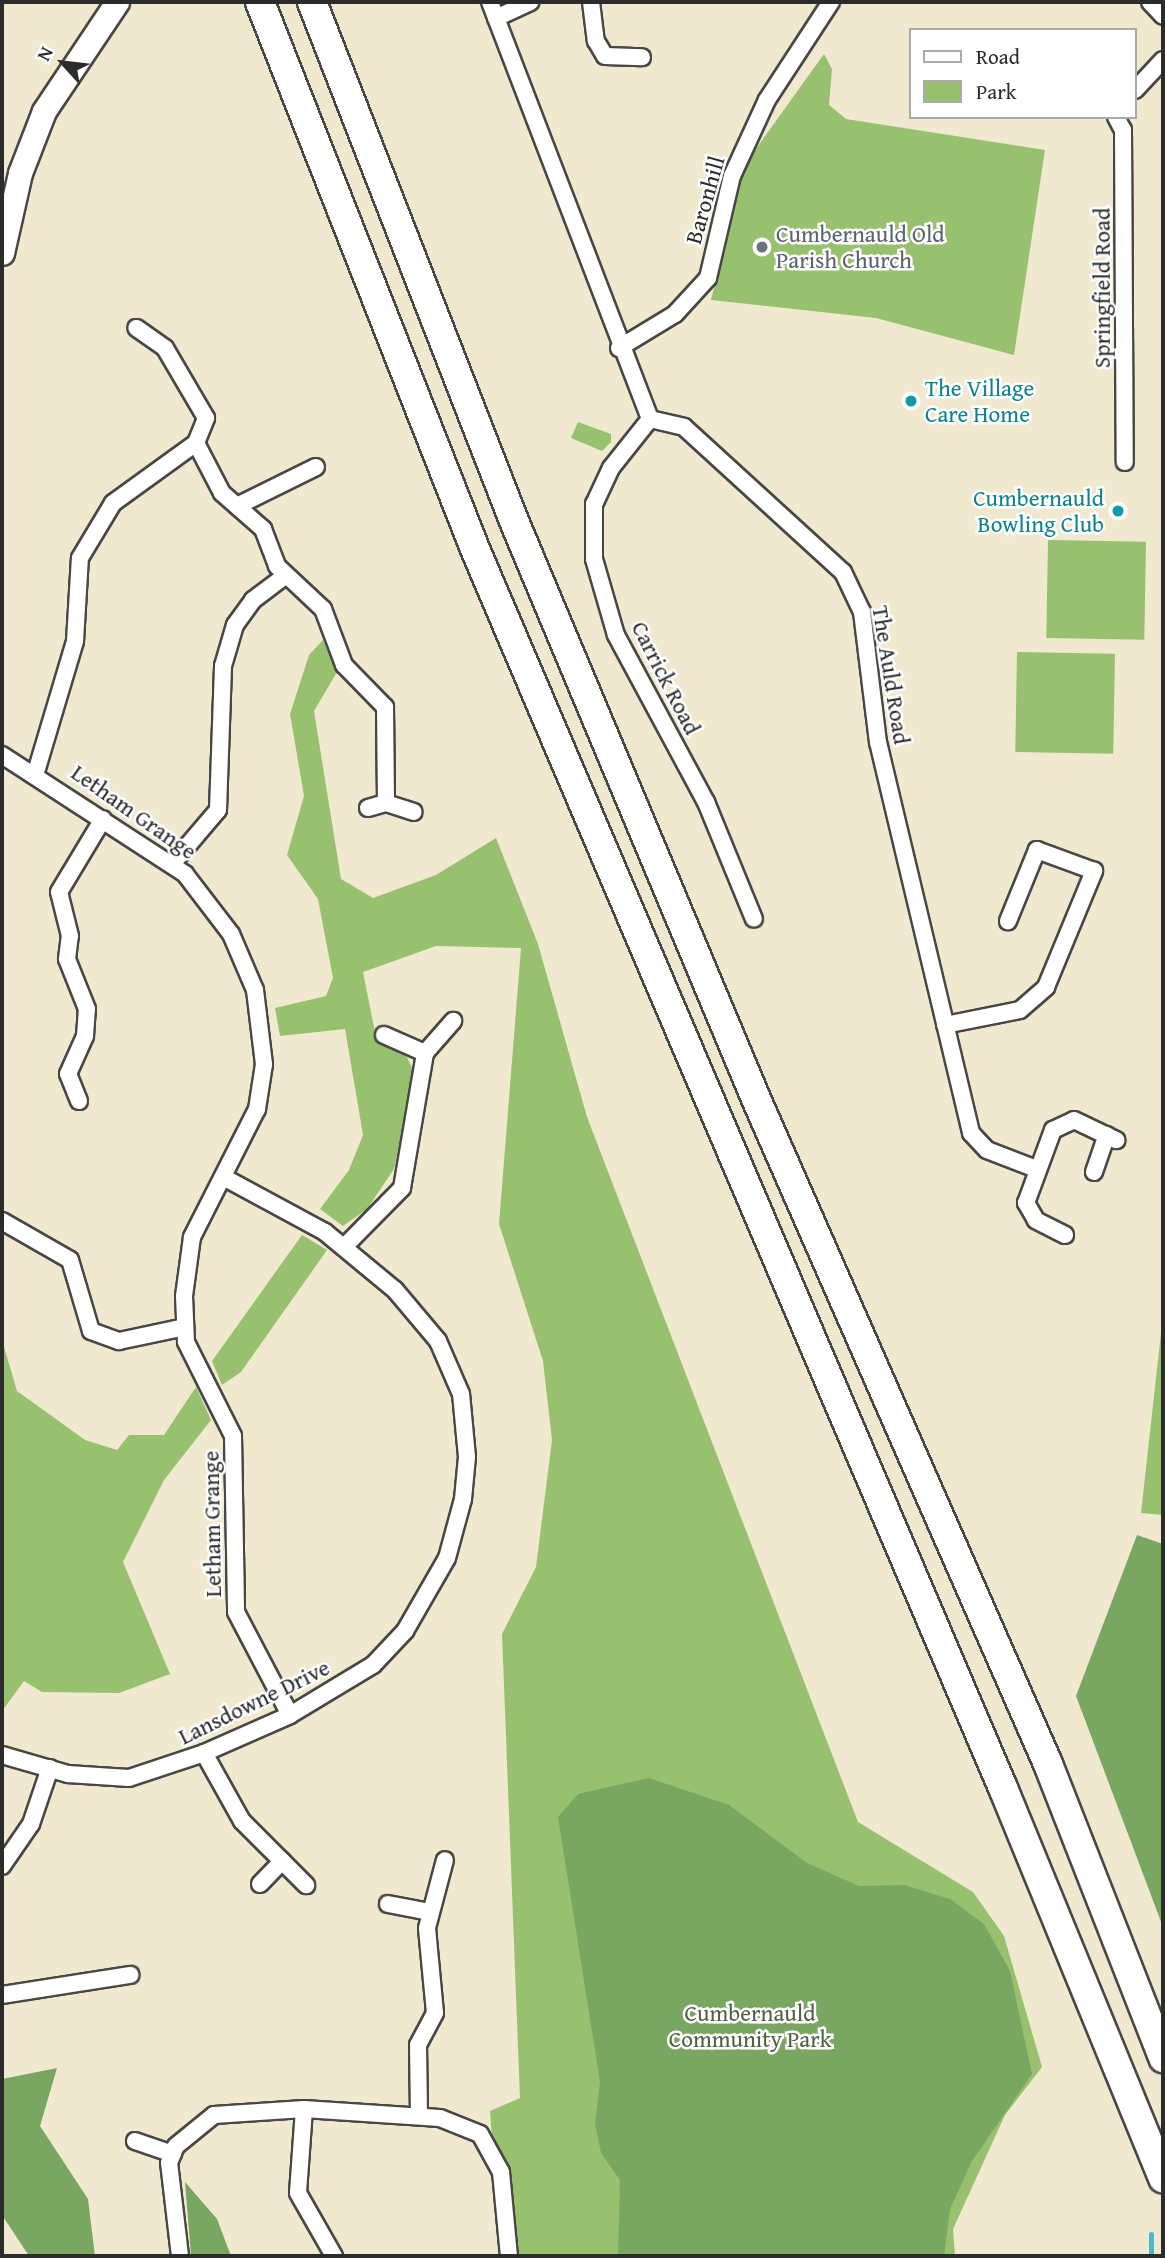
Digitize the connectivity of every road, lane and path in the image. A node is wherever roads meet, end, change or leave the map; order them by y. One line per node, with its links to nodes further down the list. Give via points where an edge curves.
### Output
1 (117, 2): 15 (street, via 44,111 20,173)
2 (260, 2): 63 (highway, via 475,549 998,1775)
3 (312, 2): 58 (highway, via 514,521 757,1101 1048,1764)
4 (489, 2): 10 (street)
5 (531, 2): 10 (street)
6 (591, 2): 11 (street, via 596,41 605,55)
7 (831, 2): 17 (street, Baronhill, via 767,100 732,176 708,278 675,314)
8 (1150, 2): 9 (street)
9 (1163, 16)
10 (496, 18): 17 (street, via 611,311)
11 (642, 57)
12 (1163, 61): 13 (street)
13 (1137, 88)
14 (1117, 119): 20 (street, Springfield Road, via 1124,130)
15 (2, 253)
16 (136, 328): 19 (street, via 165,348 190,385 206,418)
17 (619, 348): 18 (street)
18 (650, 419): 31 (street, Carrick Road, via 611,468 594,504 594,559 616,635 706,802); 34 (street, The Auld Road, via 684,427 844,572 862,612 878,742)
19 (196, 443): 22 (street, via 222,493); 25 (street, via 113,503 80,558 75,641)
20 (1125, 462)
21 (316, 467): 22 (street)
22 (237, 506): 23 (street, via 263,530)
23 (286, 575): 26 (street, via 323,609 344,665 385,707); 30 (street, via 235,625 223,666 218,810)
24 (2, 755): 25 (street, Letham Grange)
25 (37, 772): 29 (street, Letham Grange)
26 (386, 803): 27 (street); 28 (street)
27 (368, 808)
28 (414, 812)
29 (103, 819): 30 (street, Letham Grange); 37 (street, via 59,892 70,936 67,959 86,1009 85,1036 68,1074)
30 (172, 864): 40 (street, Letham Grange, via 231,934 255,990 264,1065 257,1110)
31 (754, 919)
32 (1008, 921): 34 (street, via 1037,850 1094,871 1046,987 1020,1010)
33 (453, 1021): 36 (street)
34 (945, 1025): 38 (street, The Auld Road, via 971,1133 987,1150)
35 (384, 1035): 36 (street)
36 (425, 1053): 43 (street, via 402,1188)
37 (79, 1101)
38 (1034, 1168): 39 (street, via 1053,1130 1074,1120 1111,1137); 42 (street, via 1026,1203 1036,1220)
39 (1094, 1172)
40 (227, 1179): 43 (street, Lansdowne Drive); 44 (street, Letham Grange, via 192,1237)
41 (2, 1221): 44 (street, via 70,1260 91,1331 119,1341)
42 (1065, 1235)
43 (344, 1247): 45 (street, Lansdowne Drive, via 414,1310 450,1362 465,1422 463,1499 446,1558 405,1631 373,1665)
44 (185, 1327): 45 (street, Letham Grange, via 186,1342 233,1436 236,1612)
45 (290, 1714): 46 (street, Lansdowne Drive)
46 (204, 1753): 48 (street, Lansdowne Drive, via 130,1778); 50 (street, via 236,1814)
47 (2, 1755): 48 (street, Lansdowne Drive)
48 (50, 1768): 51 (street, via 31,1824)
49 (445, 1860): 55 (street)
50 (282, 1861): 52 (street); 53 (street)
51 (2, 1866)
52 (260, 1884)
53 (306, 1885)
54 (388, 1904): 55 (street)
55 (430, 1913): 60 (street, via 435,2013 418,2045)
56 (130, 1975): 57 (street)
57 (2, 1995)
58 (1163, 2058)
59 (304, 2109): 60 (street); 62 (street, via 214,2115 188,2131); 65 (street, via 298,2193)
60 (419, 2116): 66 (street, via 480,2134 501,2172)
61 (135, 2141): 62 (street)
62 (173, 2154): 64 (street)
63 (1163, 2179)
64 (180, 2256)
65 (334, 2256)
66 (509, 2256)

